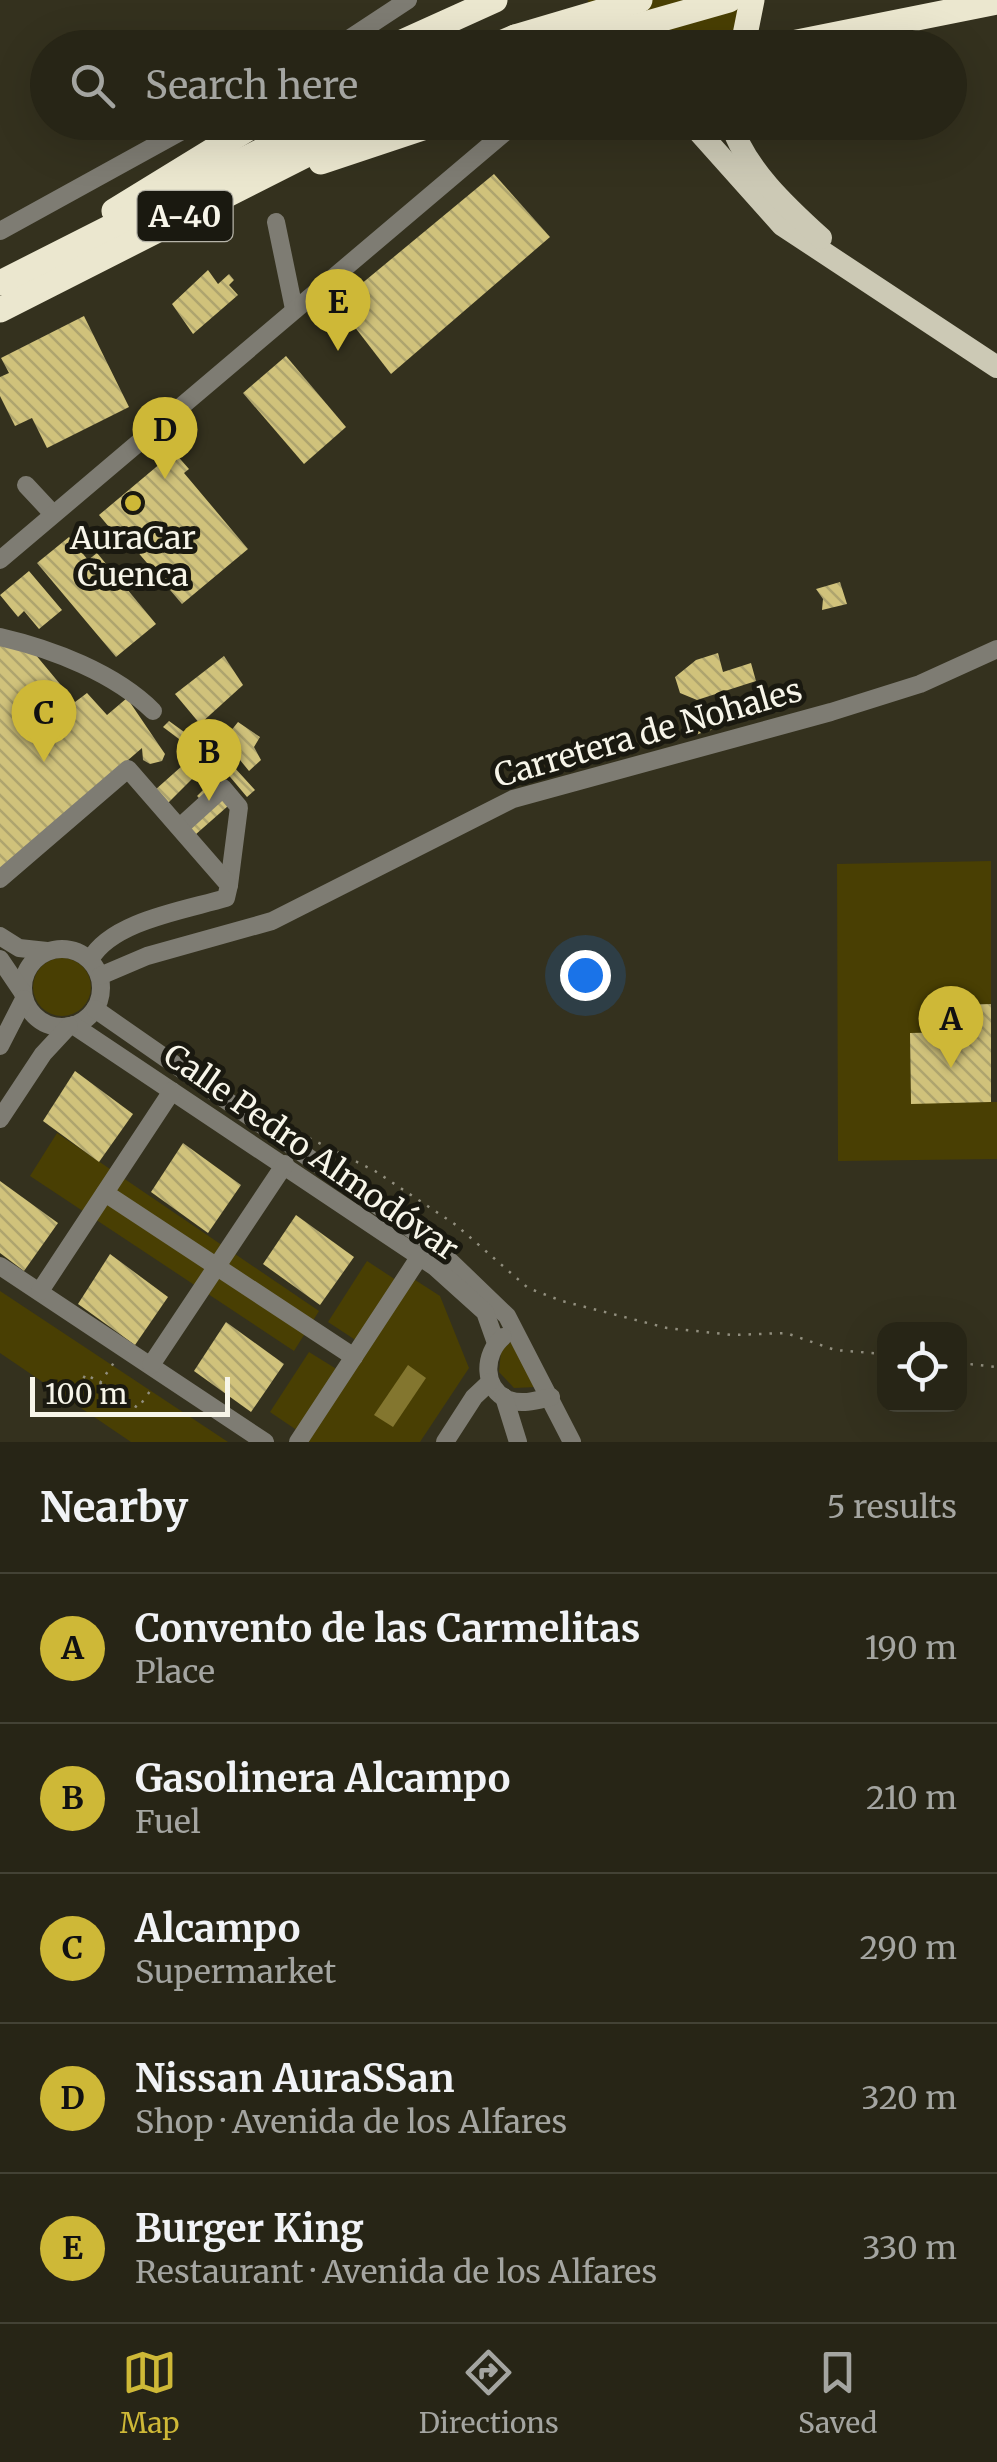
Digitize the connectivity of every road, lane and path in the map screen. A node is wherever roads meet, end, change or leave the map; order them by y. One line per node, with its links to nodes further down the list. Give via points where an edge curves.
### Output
1 (408, 0): 8 (street)
2 (496, 0): 9 (highway)
3 (578, 0): 11 (highway)
4 (640, 0): 10 (highway, bridge)
5 (729, 0): 12 (highway, bridge)
6 (752, 0): 13 (highway)
7 (997, 2): 14 (highway)
8 (362, 30)
9 (429, 30)
10 (539, 30)
11 (584, 30)
12 (623, 30)
13 (746, 30)
14 (856, 30)
15 (165, 140): 24 (street)
16 (229, 140): 27 (highway)
17 (282, 140): 27 (highway, A-40)
18 (336, 140): 25 (highway, A-40)
19 (390, 140): 25 (highway, via 286,176)
20 (494, 140): 28 (street)
21 (706, 140): 26 (main road, via 782,225)
22 (737, 140): 26 (main road, via 783,202)
23 (276, 222): 28 (street)
24 (0, 230)
25 (88, 267): 29 (highway, A-40)
26 (864, 278): 30 (main road)
27 (0, 280)
28 (294, 309): 32 (street)
29 (0, 310)
30 (997, 367)
31 (26, 484): 32 (street)
32 (53, 514): 33 (street)
33 (0, 560)
34 (0, 637): 36 (street, via 48,648 135,693)
35 (997, 649): 43 (street, Carretera de Nohales, via 920,684 832,712 513,799 272,921)
36 (153, 710)
37 (180, 827): 38 (street, via 128,770); 39 (street); 39 (street, via 223,788 239,808)
38 (0, 879)
39 (229, 884): 43 (street, via 226,898 98,945)
40 (0, 936): 41 (street, via 19,948)
41 (48, 951): 43 (street, via 67,948); 44 (street, via 28,968)
42 (0, 959): 44 (street)
43 (95, 968): 45 (street, via 101,993)
44 (24, 996): 46 (street, via 44,1023); 47 (street)
45 (95, 1009): 46 (street); 57 (street, Calle Pedro Almodóvar, via 430,1242)
46 (71, 1026): 48 (street, Calle Pedro Almodóvar); 49 (street, via 43,1054)
47 (0, 1046)
48 (172, 1091): 51 (street, Calle Pedro Almodóvar); 52 (street)
49 (0, 1119)
50 (303, 1136): 59 (path, via 375,1171 456,1225 528,1288 562,1302 667,1328 786,1334 835,1350)
51 (284, 1164): 53 (street, Calle Pedro Almodóvar); 55 (street)
52 (105, 1193): 55 (street); 56 (street)
53 (420, 1256): 58 (street, Calle Pedro Almodóvar, via 485,1312); 60 (street)
54 (0, 1266): 56 (street)
55 (216, 1266): 60 (street); 64 (street)
56 (40, 1291): 64 (street)
57 (514, 1329): 58 (street); 68 (street, Calle Pedro Almodóvar)
58 (496, 1343): 65 (street)
59 (877, 1353)
60 (354, 1357): 71 (street)
61 (967, 1364): 63 (path)
62 (112, 1366): 66 (path)
63 (997, 1368)
64 (157, 1370): 66 (path, via 138,1408); 70 (street)
65 (490, 1382): 69 (street); 72 (street)
66 (100, 1383): 67 (path, via 86,1374)
67 (78, 1387)
68 (551, 1396): 69 (street, via 520,1402); 74 (street, Calle Pedro Almodóvar)
69 (504, 1397): 73 (street)
70 (264, 1442)
71 (298, 1442)
72 (444, 1442)
73 (518, 1442)
74 (572, 1442)

